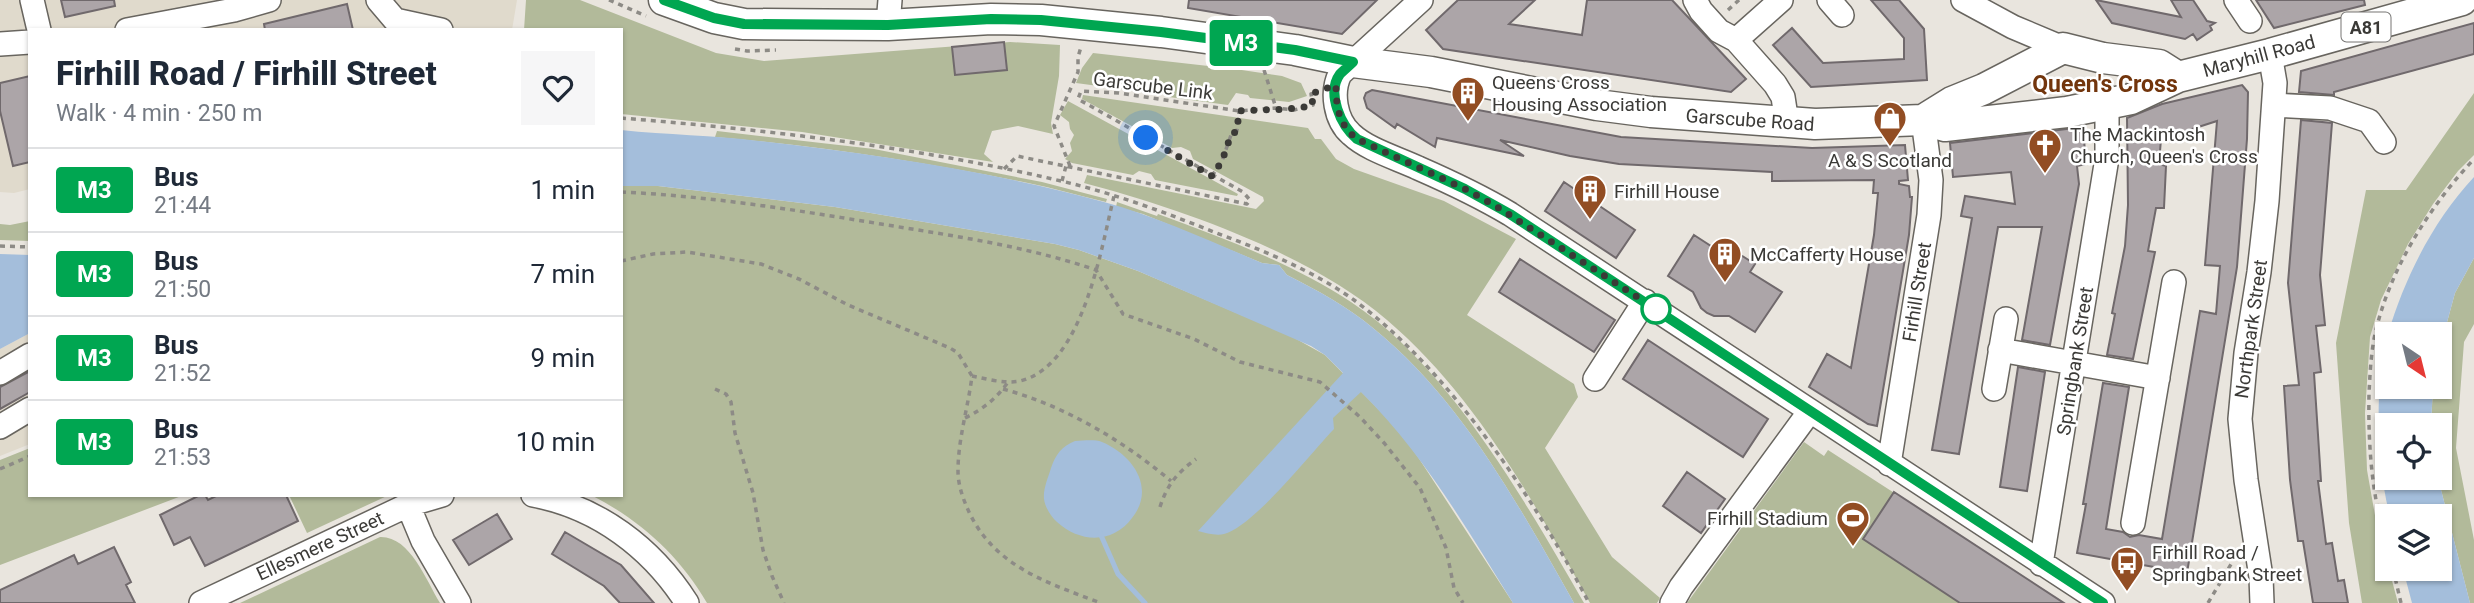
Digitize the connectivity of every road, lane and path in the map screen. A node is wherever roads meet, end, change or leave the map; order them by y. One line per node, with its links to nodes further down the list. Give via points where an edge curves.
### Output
1 (32, 0): 15 (street)
2 (269, 0): 12 (street)
3 (378, 0): 17 (street, via 395,20)
4 (664, 0): 13 (main road, Garscube Road / A81, via 744,24)
5 (1420, 0): 25 (street)
6 (1695, 0): 18 (street, via 1720,31)
7 (1781, 0): 18 (street)
8 (1963, 0): 21 (street, Maryhill Road)
9 (2236, 0): 14 (street)
10 (2462, 0): 11 (main road, Maryhill Road / A81)
11 (2429, 5): 22 (main road, Maryhill Road / A81)
12 (216, 6): 16 (street)
13 (889, 12): 25 (main road, Garscube Road / A81, via 1041,20 1295,50)
14 (2250, 21)
15 (39, 28)
16 (134, 28)
17 (432, 28)
18 (1736, 40): 37 (street, via 1779,89)
19 (28, 42): 20 (street)
20 (0, 44)
21 (2063, 48): 26 (main road, Maryhill Road, via 2159,65); 36 (main road, Garscube Road / A81)
22 (2270, 54): 26 (main road, Maryhill Road / A81); 31 (street, Northpark Street)
23 (1078, 57): 27 (path)
24 (1262, 61): 32 (path)
25 (1344, 74): 32 (path, Garscube Link, via 1311,94 1313,105); 37 (main road, Garscube Road / A81, via 1432,72 1623,109); 51 (street, via 1336,103 1349,133 1494,205)
26 (2178, 77): 34 (main road, Maryhill Road / A81)
27 (1073, 83): 28 (path); 29 (path)
28 (1081, 91): 30 (path, Garscube Link); 33 (path, Garscube Link)
29 (1068, 96): 30 (path); 40 (path, via 1054,125)
30 (1078, 99): 42 (path, Garscube Link)
31 (2274, 105): 38 (street, via 2330,108 2369,121); 79 (street, Northpark Street, via 2265,226 2241,405)
32 (1276, 108): 33 (path, Garscube Link)
33 (1239, 111): 42 (path, via 1237,131)
34 (2097, 113): 36 (main road, Garscube Road / A81, via 1945,126); 55 (street, Springbank Street, via 2107,158)
35 (623, 118): 41 (path, via 821,140)
36 (1923, 120): 37 (main road, Garscube Road / A81); 70 (street, Firhill Street, via 1931,180 1929,215)
37 (1787, 123)
38 (2384, 142)
39 (2474, 159): 75 (path, via 2421,227 2388,293 2375,333 2368,444)
40 (1068, 166): 41 (path, Garscube Link, via 1017,156); 42 (path, Garscube Link, via 1247,204 1250,200); 43 (path)
41 (1004, 169): 43 (path)
42 (1212, 176)
43 (1062, 181): 45 (path)
44 (623, 192): 49 (path, via 757,205 893,226 1013,246)
45 (1114, 196): 49 (path); 88 (path, via 1291,264 1353,300 1393,332 1443,384 1500,459)
46 (0, 246): 47 (path)
47 (28, 247)
48 (623, 261): 57 (path, via 687,252 761,264 950,348)
49 (1096, 268): 60 (path, via 1081,313 1055,357 1037,374); 87 (path, via 1123,314 1194,339 1241,362 1320,382 1360,417 1420,488 1446,548)
50 (2174, 282): 58 (street)
51 (1645, 301): 59 (street); 65 (street)
52 (2006, 318): 53 (street)
53 (2000, 350): 55 (street); 63 (street)
54 (28, 356): 56 (street)
55 (2075, 363): 58 (street); 80 (street, Springbank Street)
56 (0, 373)
57 (972, 376): 60 (path); 66 (path)
58 (2158, 378): 78 (street)
59 (1595, 379)
60 (1007, 382): 62 (path)
61 (715, 389): 85 (path, via 731,401 763,550)
62 (1003, 389): 66 (path); 72 (path, via 1065,412 1138,453)
63 (1994, 389)
64 (28, 411): 67 (street)
65 (1810, 411): 70 (street); 89 (street)
66 (965, 418): 86 (path, via 958,480 984,538 1000,554 1043,580)
67 (0, 427)
68 (28, 457): 71 (path)
69 (1196, 459): 72 (path)
70 (1889, 464): 80 (street)
71 (0, 469)
72 (1171, 481): 77 (path)
73 (435, 497): 76 (street, Ellesmere Street)
74 (541, 497): 84 (street, via 570,504 635,542)
75 (2376, 504)
76 (408, 505): 82 (street, Ellesmere Street); 83 (street)
77 (1160, 508)
78 (2133, 523)
79 (2255, 545): 91 (path, via 2241,548); 92 (street, Northpark Street)
80 (2041, 564): 90 (street)
81 (2396, 581): 93 (path)
82 (201, 603)
83 (459, 603)
84 (687, 603)
85 (785, 603)
86 (1101, 603)
87 (1462, 603)
88 (1589, 603)
89 (1672, 603)
90 (2103, 603)
91 (2208, 603)
92 (2262, 603)
93 (2401, 603)

